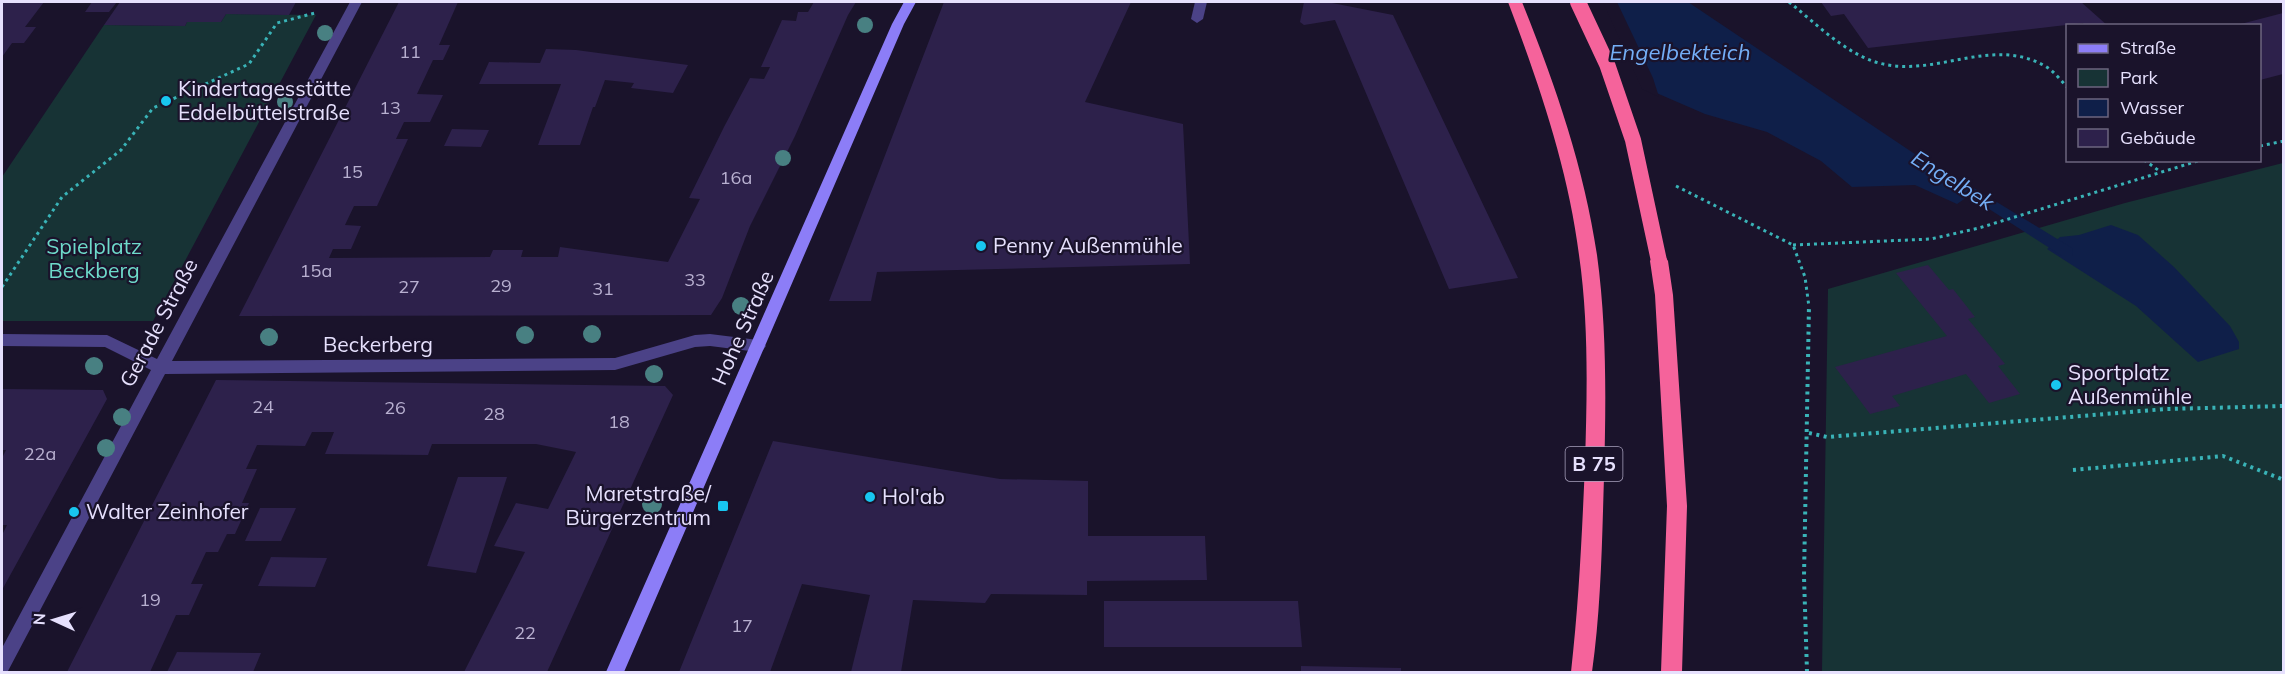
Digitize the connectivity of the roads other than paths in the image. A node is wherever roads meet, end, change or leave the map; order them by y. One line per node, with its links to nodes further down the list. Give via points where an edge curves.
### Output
1 (356, 2): 9 (street, Gerade Straße)
2 (910, 2): 8 (street, Hohe Straße)
3 (1201, 2): 6 (street)
4 (1515, 2): 12 (highway, B 75, via 1562,136 1587,255 1597,381 1591,580)
5 (1578, 2): 13 (highway, bridge, via 1607,64 1633,140 1664,295 1677,506)
6 (1197, 19)
7 (2, 340): 9 (street, Beckerberg, via 107,341)
8 (758, 346): 9 (street, Beckerberg, via 695,341 615,364); 11 (street, Hohe Straße)
9 (160, 368): 10 (street, Gerade Straße)
10 (2, 665)
11 (615, 672)
12 (1582, 672)
13 (1672, 672)

